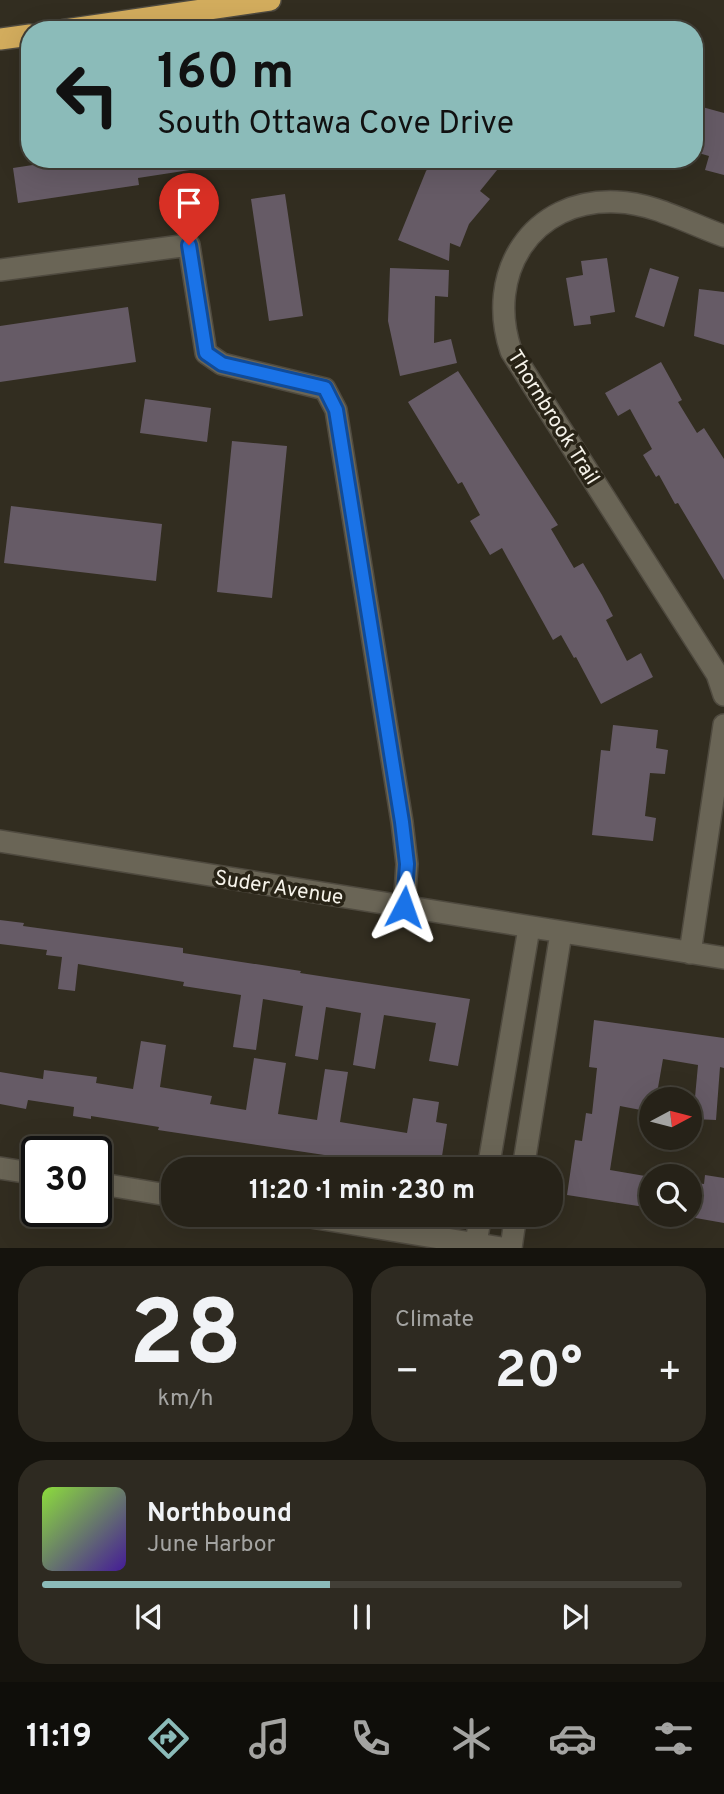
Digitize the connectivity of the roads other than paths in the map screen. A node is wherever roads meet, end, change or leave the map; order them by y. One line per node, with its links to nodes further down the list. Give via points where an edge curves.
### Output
1 (270, 0): 2 (highway)
2 (126, 21)
3 (21, 36): 4 (highway)
4 (0, 39)
5 (724, 236): 7 (street, Thornbrook Trail, via 637,205 579,206 544,224 516,252 502,309 511,351 717,674)
6 (0, 270): 10 (street, via 189,245 206,353 234,368 325,388 336,410 402,822 407,864)
7 (724, 695)
8 (724, 725): 13 (street)
9 (0, 841): 10 (street, Suder Avenue)
10 (404, 907): 11 (street, Suder Avenue)
11 (529, 928): 12 (street, Suder Avenue); 15 (street)
12 (561, 933): 13 (street, Suder Avenue); 16 (street)
13 (690, 953): 14 (street, Suder Avenue)
14 (724, 958)
15 (490, 1157)
16 (525, 1157)
17 (0, 1168): 18 (street)
18 (21, 1171)
19 (112, 1186): 20 (street)
20 (161, 1194)
21 (367, 1227): 24 (street)
22 (479, 1227): 24 (street)
23 (514, 1227): 26 (street)
24 (476, 1246): 25 (street)
25 (502, 1248)
26 (510, 1248)

